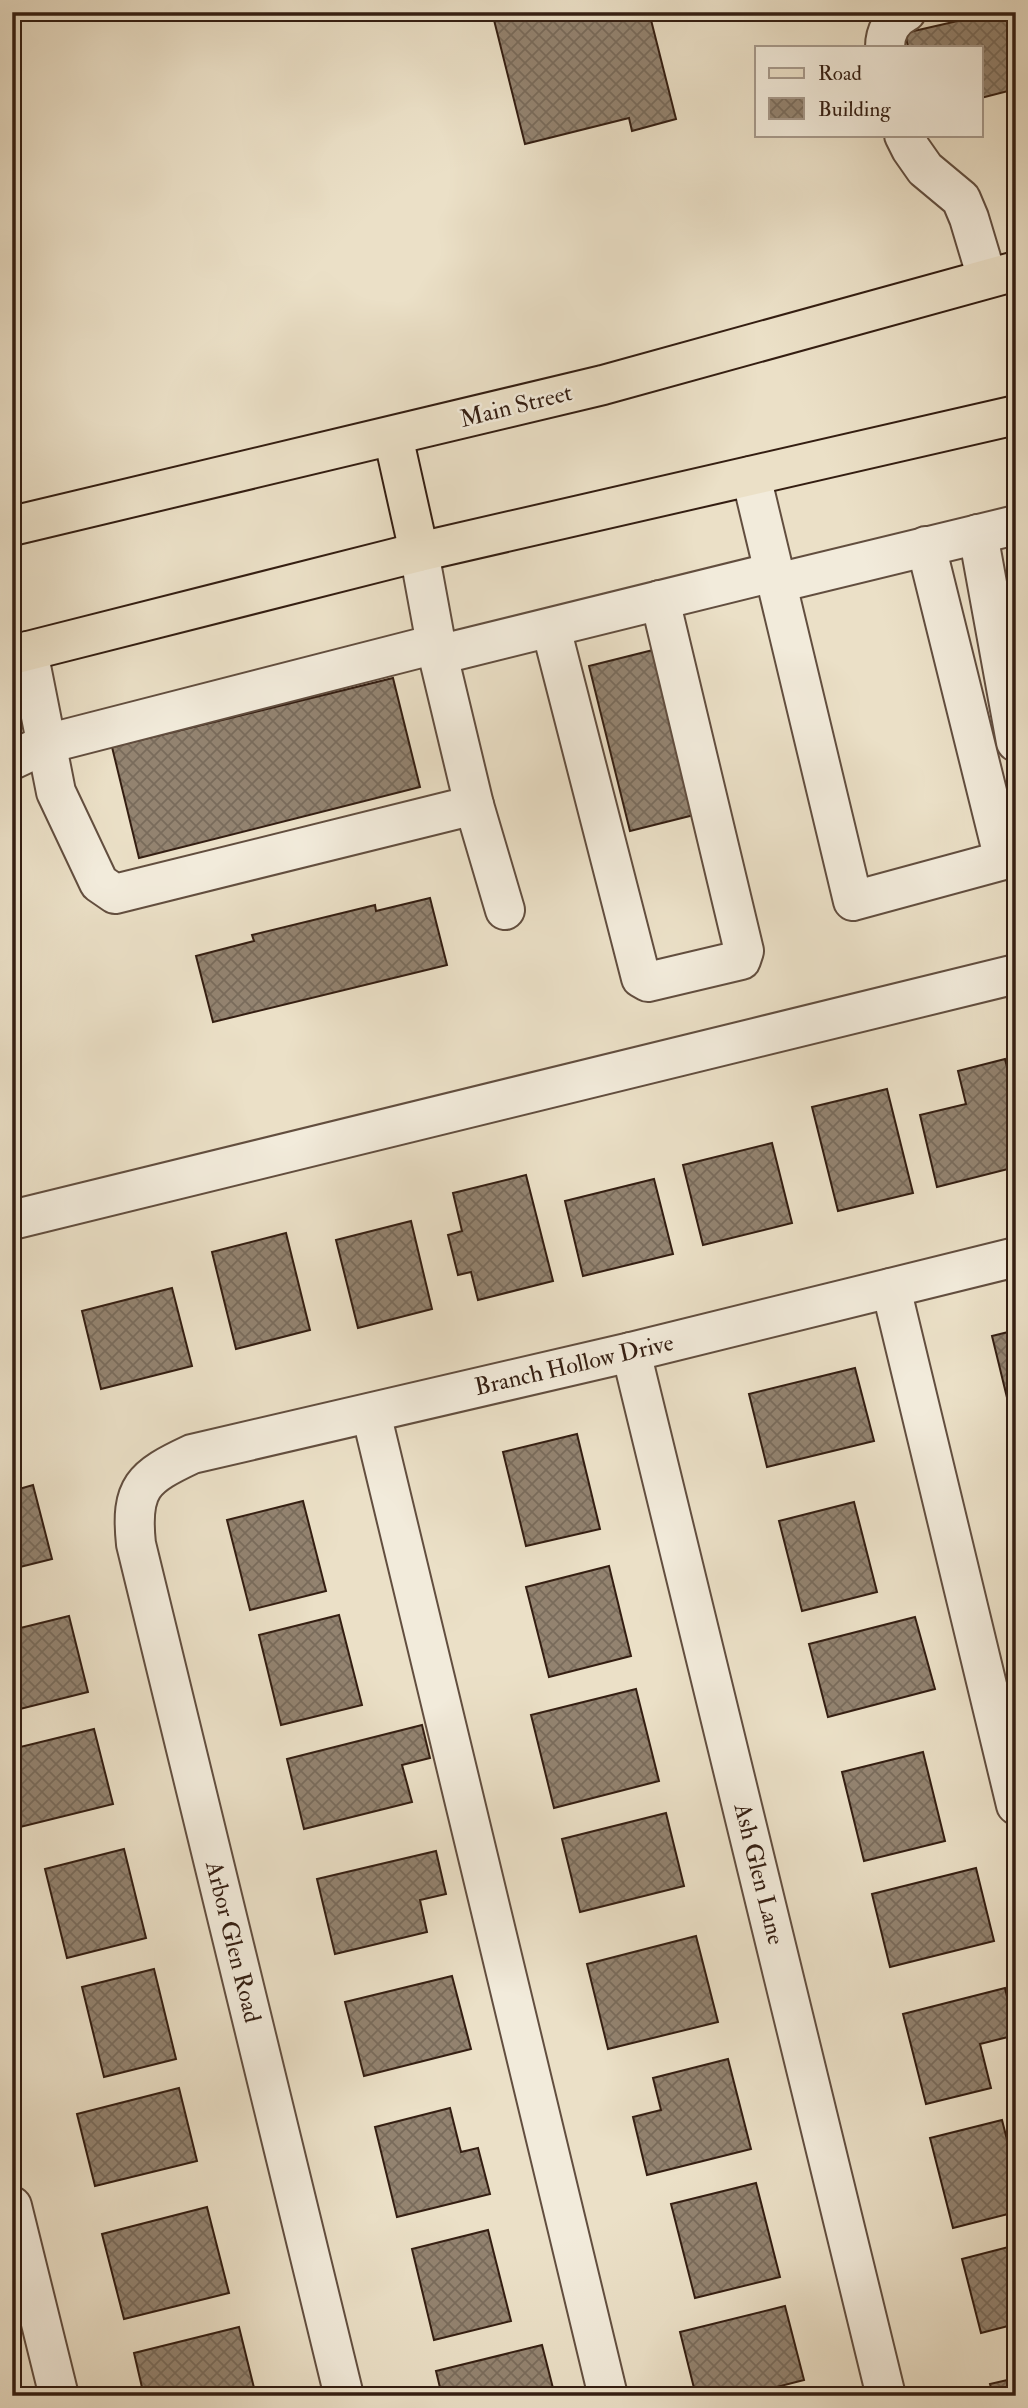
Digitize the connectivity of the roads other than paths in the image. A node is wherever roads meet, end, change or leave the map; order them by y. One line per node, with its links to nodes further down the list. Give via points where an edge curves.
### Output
1 (904, 136): 2 (street, via 925,169 961,199)
2 (1001, 274): 4 (main road, Main Street, via 603,385)
3 (1016, 415): 5 (main road)
4 (393, 436): 7 (main road, Main Street); 10 (main road)
5 (751, 476): 10 (main road); 11 (street)
6 (1016, 525): 8 (street)
7 (12, 526)
8 (978, 534): 9 (street); 16 (street)
9 (926, 546): 11 (street); 11 (street, via 1004,860 853,901)
10 (419, 552): 14 (street); 15 (main road)
11 (775, 577): 12 (street)
12 (660, 600): 13 (street); 13 (street, via 744,951 741,960 648,982 641,978)
13 (551, 628): 14 (street)
14 (437, 650): 17 (street); 19 (street)
15 (20, 653): 17 (street)
16 (1016, 743)
17 (46, 744): 18 (street); 19 (street, via 67,814 99,883 115,894)
18 (12, 760)
19 (474, 805): 20 (street)
20 (505, 910)
21 (1016, 974): 22 (street)
22 (12, 1220)
23 (1016, 1257): 24 (street, Branch Hollow Drive)
24 (891, 1288): 25 (street, Branch Hollow Drive); 28 (street)
25 (631, 1352): 26 (street, Branch Hollow Drive); 33 (street, Ash Glen Lane)
26 (371, 1413): 27 (street, Branch Hollow Drive, via 192,1454 163,1468); 32 (street)
27 (141, 1489): 31 (street, Arbor Glen Road, via 134,1511 136,1544)
28 (1016, 1805)
29 (12, 2206): 30 (street)
30 (59, 2396)
31 (344, 2396)
32 (608, 2396)
33 (886, 2396)

